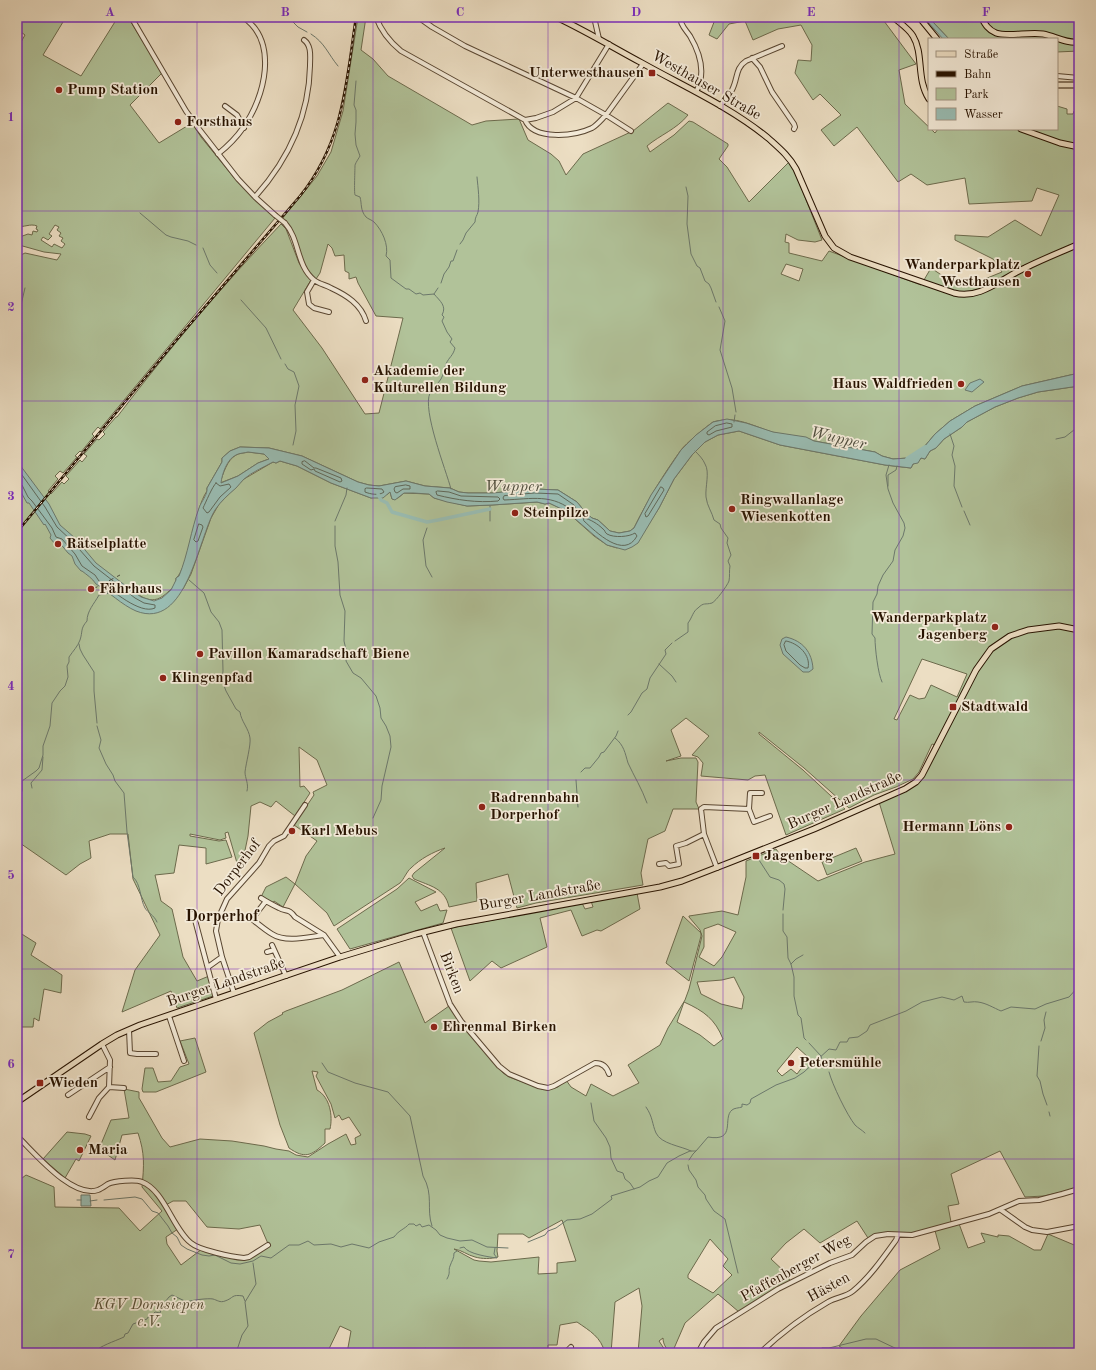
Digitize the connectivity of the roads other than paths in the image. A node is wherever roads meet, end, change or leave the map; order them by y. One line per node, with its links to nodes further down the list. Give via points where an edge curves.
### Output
1 (131, 17): 37 (street, via 186,111)
2 (242, 17): 32 (street, via 259,33 265,64 259,98)
3 (376, 17): 31 (street, via 384,33 402,51)
4 (418, 17): 27 (street, via 465,46)
5 (556, 17): 14 (main road, Westhauser Straße)
6 (594, 17): 14 (street)
7 (680, 17): 25 (street, via 701,63 701,83)
8 (893, 17): 26 (main road, via 913,35 921,78)
9 (920, 17): 11 (main road)
10 (981, 17): 12 (main road, via 987,27 998,34 1038,33)
11 (936, 38)
12 (1058, 38)
13 (1058, 38): 16 (main road)
14 (599, 39): 17 (main road, Westhauser Straße)
15 (304, 40): 38 (street, via 309,46 310,73 302,118 285,157)
16 (1079, 42)
17 (609, 44): 20 (main road, Westhauser Straße); 27 (street)
18 (782, 46): 19 (street)
19 (752, 58): 29 (street, via 741,64 733,89); 33 (street, via 794,124)
20 (643, 64): 25 (main road, Westhauser Straße); 30 (street)
21 (1058, 76): 22 (street)
22 (1079, 78)
23 (1058, 85): 24 (main road)
24 (1079, 85)
25 (696, 92): 29 (main road, Westhauser Straße)
26 (928, 97)
27 (576, 98): 30 (street); 31 (street, via 548,114)
28 (225, 106): 32 (street, via 237,115)
29 (720, 106): 39 (main road, Westhauser Straße, via 749,123 789,158 823,233 834,248 850,257 960,295 971,295)
30 (606, 116): 31 (street, via 591,128 564,135 536,130 528,126); 35 (street)
31 (525, 120)
32 (244, 128): 37 (street)
33 (794, 129)
34 (1024, 130): 36 (main road)
35 (631, 131)
36 (1079, 147)
37 (218, 154): 38 (street)
38 (255, 197): 40 (street, bridge, via 285,223 301,263)
39 (1079, 244)
40 (314, 280): 41 (street, via 307,292 309,304); 42 (street, via 353,301)
41 (329, 312)
42 (366, 321)
43 (1079, 630): 50 (main road, Burger Landstraße, via 1043,627 1020,632 1002,640 989,652 978,665 923,773 909,787)
44 (762, 793): 46 (street, via 750,793)
45 (305, 806): 57 (street, Dorperhof, via 284,836 269,846 259,863 227,899 216,927)
46 (749, 809): 47 (street, via 754,822); 48 (street, via 702,808)
47 (770, 816)
48 (704, 834): 49 (street, via 676,846 679,864); 50 (street)
49 (659, 864)
50 (717, 868): 54 (main road, Burger Landstraße, via 669,885)
51 (261, 898): 52 (street)
52 (266, 901): 55 (street, via 285,909); 55 (street, via 252,919 271,934 288,939)
53 (192, 914): 59 (street)
54 (423, 932): 58 (main road, Burger Landstraße); 69 (street, Birken, via 450,1004 461,1021 504,1071 548,1088 595,1063 604,1066)
55 (324, 934): 58 (street)
56 (267, 952): 60 (street, via 273,948)
57 (222, 957): 59 (street); 61 (street, Dorperhof)
58 (340, 957): 60 (main road, Burger Landstraße)
59 (208, 967): 62 (street)
60 (286, 976): 61 (main road, Burger Landstraße)
61 (234, 993): 62 (main road, Burger Landstraße)
62 (216, 999): 63 (main road, Burger Landstraße)
63 (169, 1016): 64 (main road, Burger Landstraße); 67 (street)
64 (128, 1030): 65 (main road, Burger Landstraße); 66 (street, via 130,1053)
65 (102, 1044): 68 (street, via 109,1057); 73 (main road, Burger Landstraße)
66 (156, 1054)
67 (184, 1061)
68 (110, 1067): 70 (street); 72 (street)
69 (609, 1074)
70 (109, 1087): 71 (street); 74 (street)
71 (124, 1088)
72 (68, 1095)
73 (17, 1102)
74 (88, 1117)
75 (17, 1136): 80 (street, via 55,1174 79,1189 94,1191 112,1183 142,1182 153,1190 185,1237 196,1246 244,1258)
76 (1079, 1189): 77 (street, Pfaffenberger Weg, via 1034,1201 1019,1201)
77 (1001, 1210): 78 (street, via 1032,1230 1047,1232); 79 (street, Pfaffenberger Weg, via 912,1235)
78 (1079, 1226)
79 (898, 1235): 83 (street, Pfaffenberger Weg, via 875,1236 852,1255 778,1289 714,1329); 84 (street, Hästen, via 868,1277 853,1291 802,1317)
80 (268, 1245)
81 (571, 1347): 82 (street)
82 (566, 1353)
83 (698, 1353)
84 (760, 1353)

